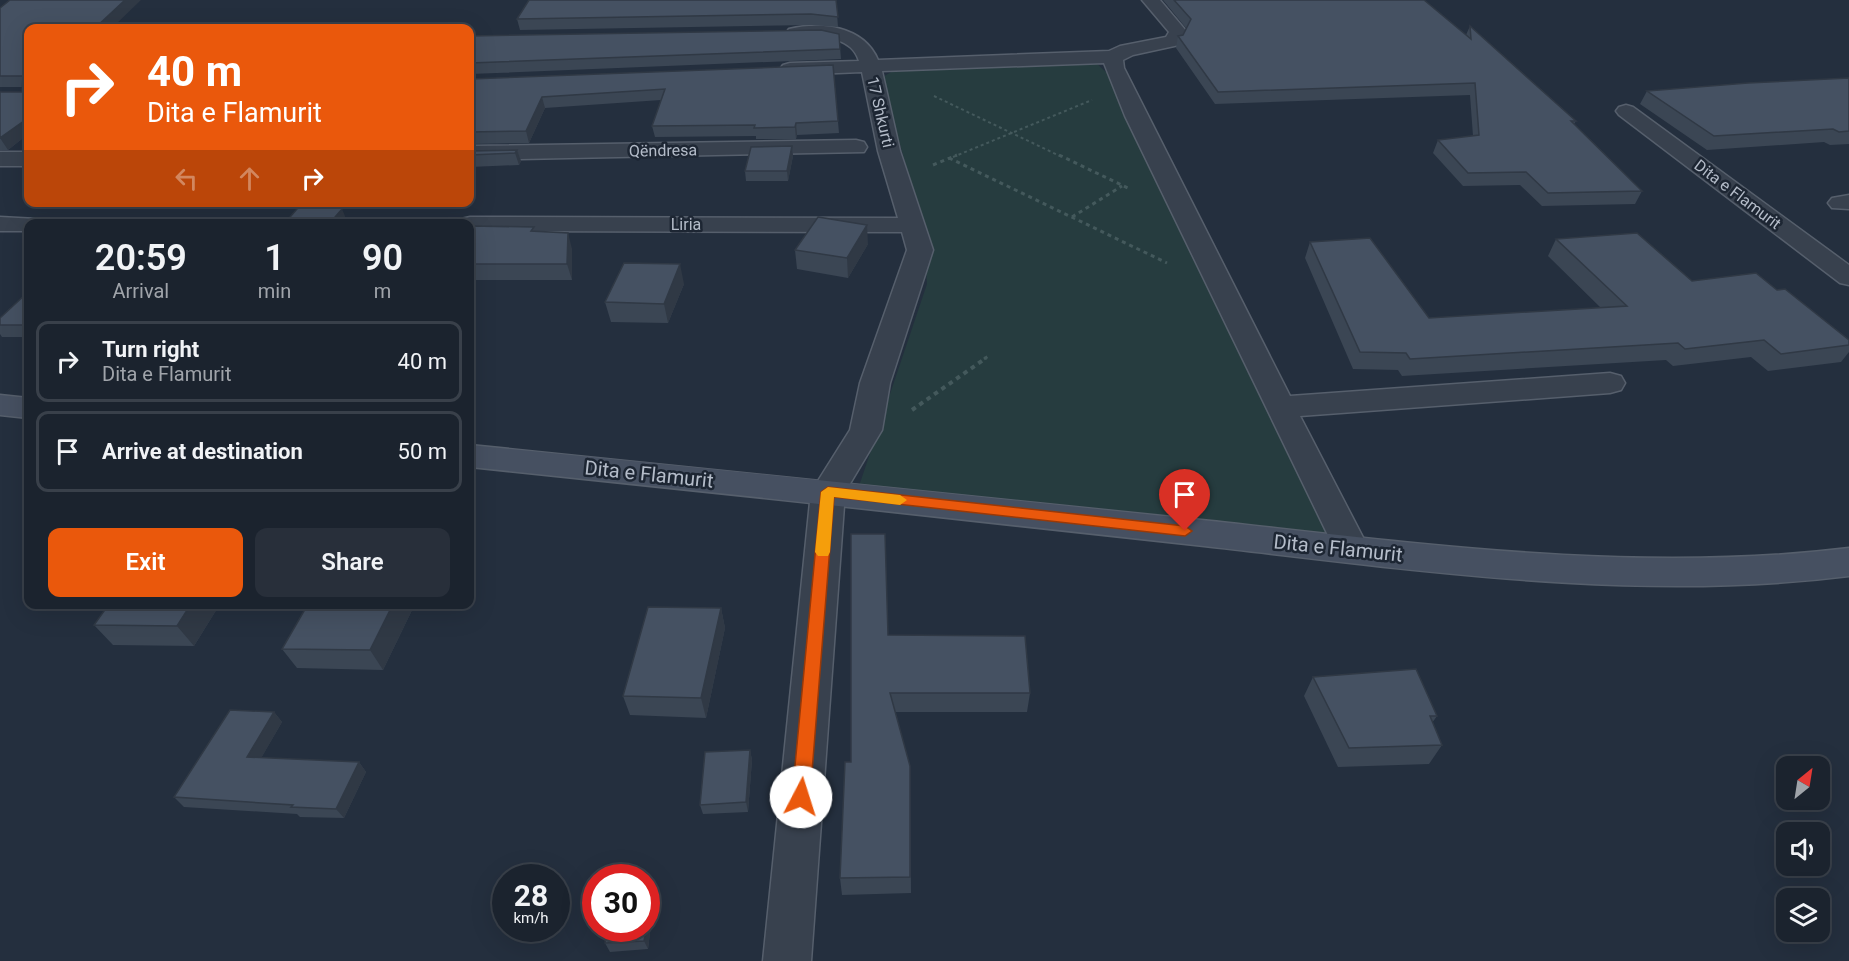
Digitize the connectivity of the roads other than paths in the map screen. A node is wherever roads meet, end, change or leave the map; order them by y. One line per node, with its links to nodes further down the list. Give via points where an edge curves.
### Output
1 (1151, 0): 3 (street, 17 Shkurti, via 1178,32 1172,41 1127,50)
2 (779, 33): 4 (street, via 844,34 867,53)
3 (1113, 57): 4 (street, 17 Shkurti); 18 (street, via 1114,68 1136,116)
4 (871, 66): 5 (street); 21 (street, 17 Shkurti, via 889,151 920,250 875,383 866,430)
5 (776, 70)
6 (1626, 111): 15 (street, Dita e Flamurit)
7 (856, 147): 8 (street, Qëndresa)
8 (474, 153)
9 (0, 159): 10 (street)
10 (24, 159)
11 (0, 224): 12 (street)
12 (24, 224)
13 (474, 224): 14 (street, Liria)
14 (902, 225)
15 (1849, 277)
16 (1610, 383): 18 (street)
17 (0, 405): 19 (street)
18 (1281, 407): 22 (street)
19 (24, 408)
20 (474, 456): 21 (street, Dita e Flamurit)
21 (828, 492): 22 (street, Dita e Flamurit); 24 (street)
22 (1351, 549): 23 (street, Dita e Flamurit, via 1485,564 1594,570 1706,572)
23 (1849, 562)
24 (787, 961)

